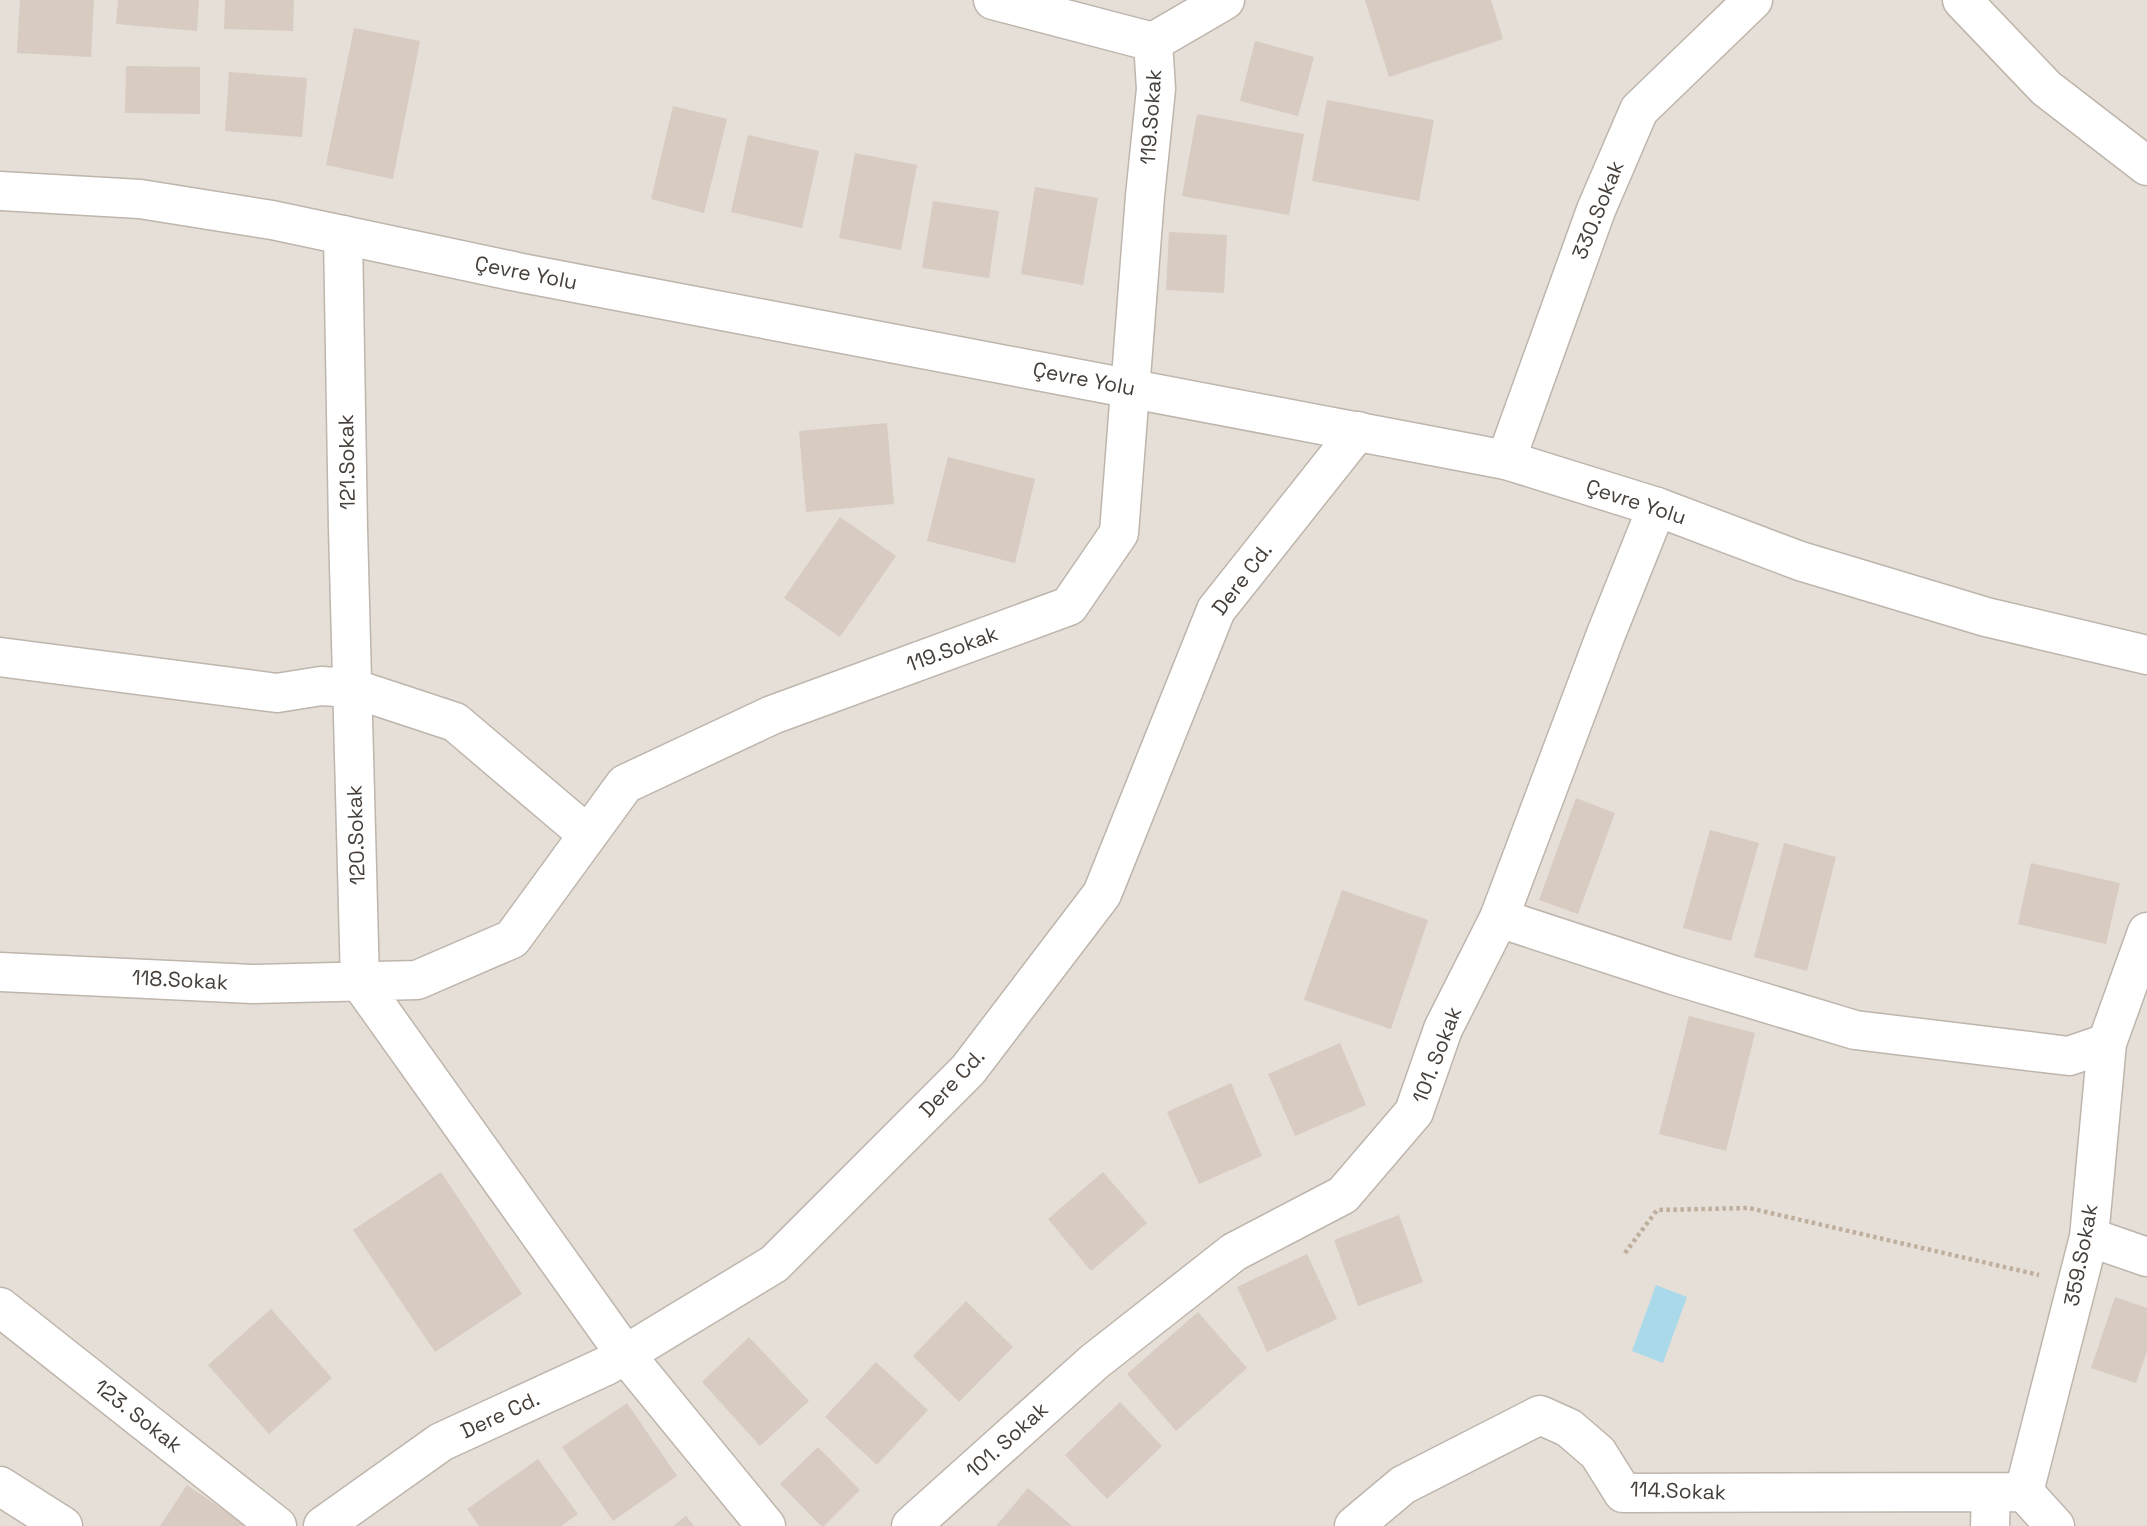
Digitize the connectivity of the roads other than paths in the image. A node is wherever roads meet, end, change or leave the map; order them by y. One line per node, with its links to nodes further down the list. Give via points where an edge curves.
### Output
1 (993, 0): 5 (street)
2 (1225, 0): 5 (street)
3 (1753, 0): 11 (street, 330.Sokak, via 1639,110 1595,210)
4 (1962, 0): 6 (street, via 2046,88)
5 (1153, 42): 9 (street, 119.Sokak, via 1156,89)
6 (2147, 166)
7 (0, 191): 8 (street, Çevre Yolu, via 140,199)
8 (343, 235): 9 (street, Çevre Yolu, via 535,276); 15 (street, 121.Sokak)
9 (1129, 387): 10 (street, Çevre Yolu); 16 (street, 119.Sokak, via 1119,533 1069,606 772,715 625,785)
10 (1359, 431): 11 (street, Çevre Yolu); 25 (street, Dere Cd., via 1216,610 1102,894 968,1070 774,1264)
11 (1506, 460): 12 (street, Çevre Yolu)
12 (1657, 507): 13 (street, Çevre Yolu, via 1800,561 1986,617); 17 (street, 101. Sokak)
13 (2147, 654)
14 (0, 657): 15 (street, via 277,693 321,686)
15 (352, 688): 16 (street, via 455,722); 20 (street, 120.Sokak)
16 (588, 835): 20 (street, 119.Sokak, via 512,939 417,980)
17 (1499, 918): 21 (street, via 1855,1030 2069,1056); 33 (street, 101. Sokak, via 1443,1029 1414,1112 1343,1195 1234,1252 1094,1362)
18 (2147, 932): 21 (street, 359.Sokak)
19 (0, 972): 20 (street, 118.Sokak, via 252,984)
20 (360, 982): 25 (street)
21 (2107, 1043): 22 (street, 359.Sokak)
22 (2089, 1237): 23 (street); 27 (street, 359.Sokak, via 2077,1285)
23 (2147, 1257)
24 (0, 1307): 30 (street, 123. Sokak)
25 (625, 1354): 31 (street, Dere Cd., via 440,1442); 32 (street)
26 (0, 1486): 29 (street)
27 (2001, 1504): 28 (street, 114.Sokak); 35 (street)
28 (1622, 1509): 34 (street, 114.Sokak, via 1598,1453 1569,1428 1540,1415 1403,1485)
29 (63, 1526)
30 (277, 1526)
31 (323, 1526)
32 (766, 1526)
33 (911, 1526)
34 (1354, 1526)
35 (2055, 1526)

